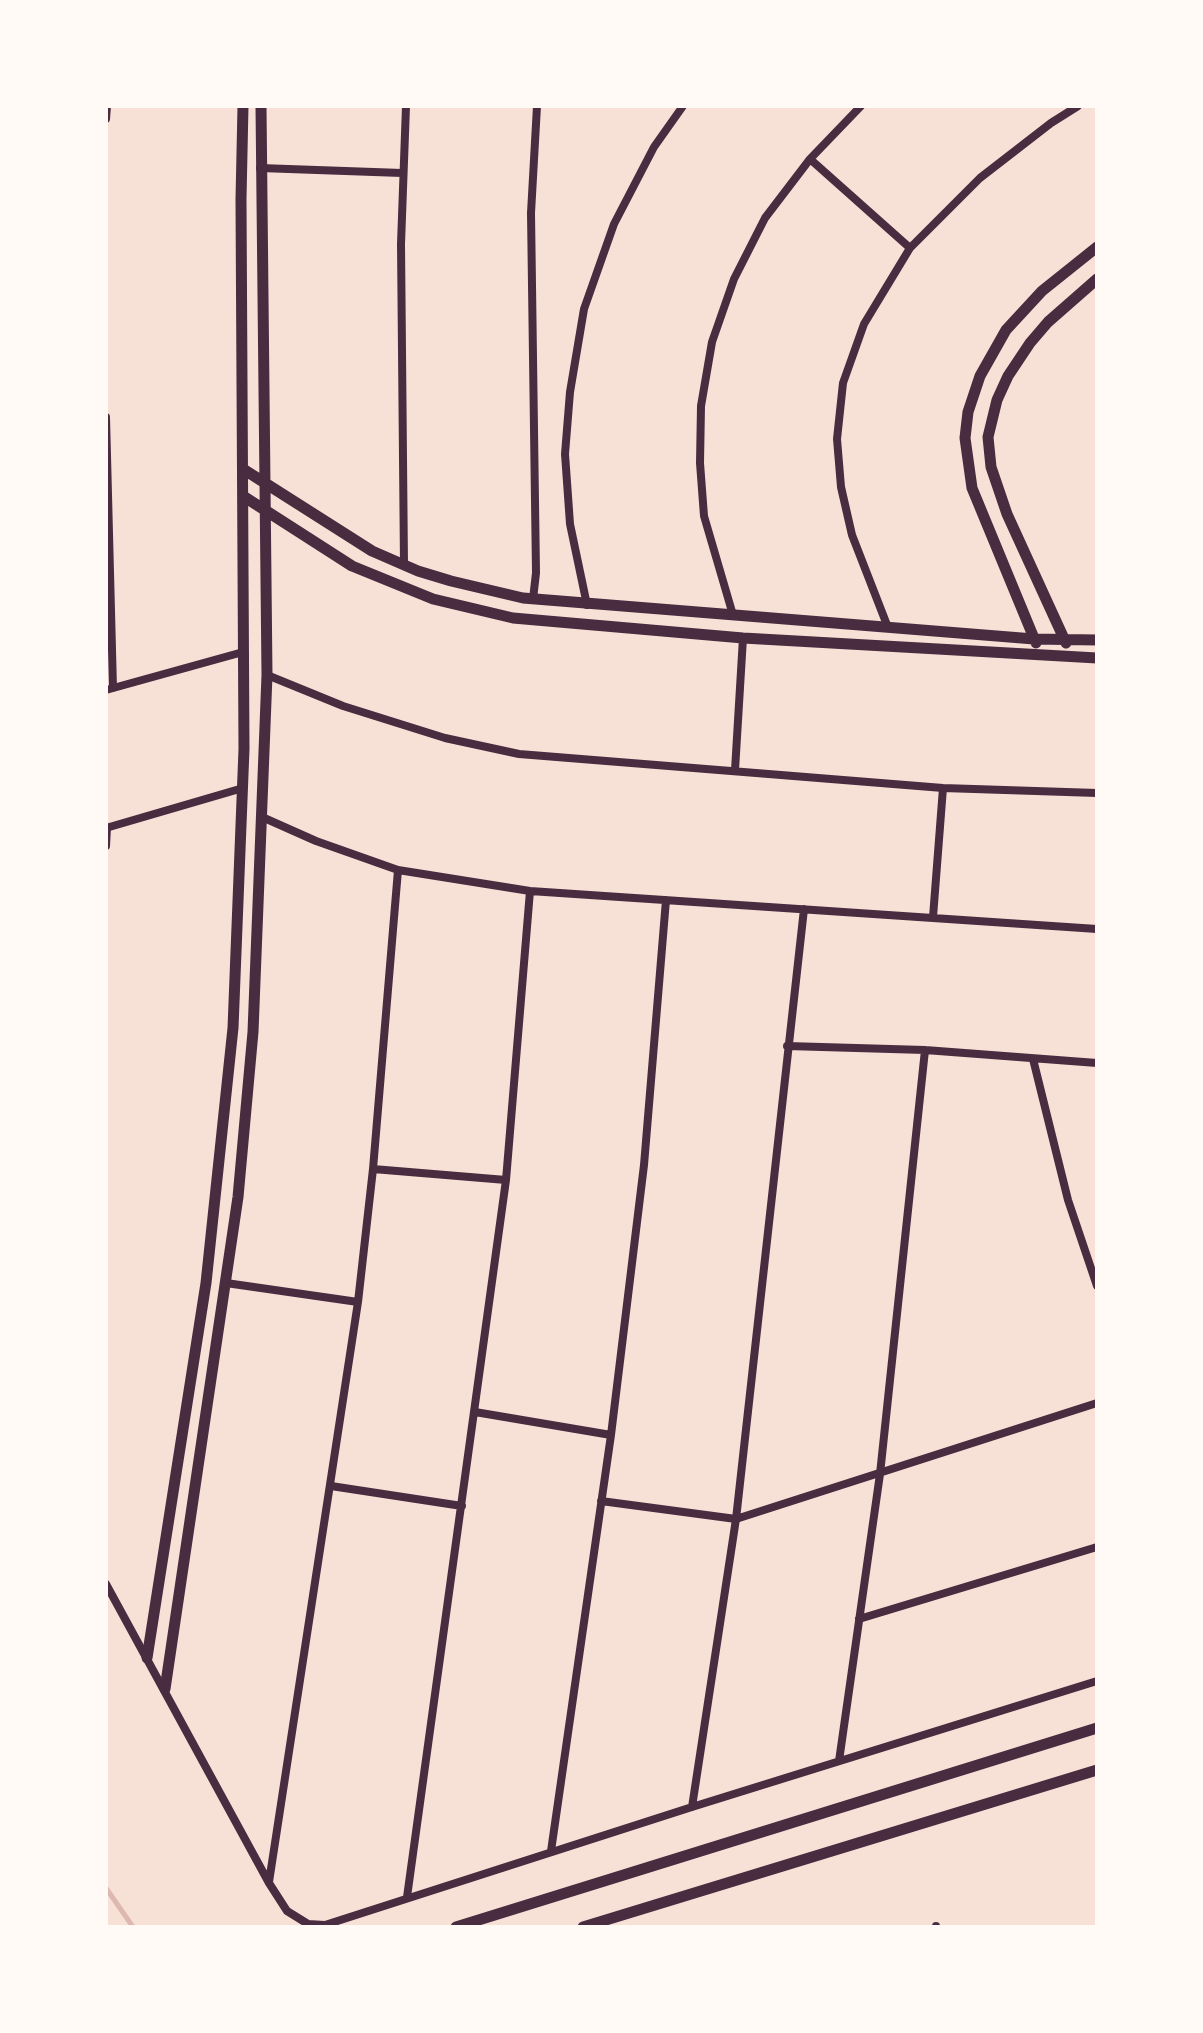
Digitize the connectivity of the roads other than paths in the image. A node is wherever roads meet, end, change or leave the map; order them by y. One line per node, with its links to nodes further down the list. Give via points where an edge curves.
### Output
1 (107, 106): 9 (street)
2 (243, 106): 17 (street)
3 (261, 106): 11 (street)
4 (406, 106): 12 (street)
5 (537, 106): 23 (street, via 531,213)
6 (683, 106): 24 (street, via 654,147 614,224 584,309 565,454 570,524)
7 (861, 106): 10 (street)
8 (1078, 106): 14 (street, via 980,178)
9 (106, 119)
10 (810, 159): 14 (street); 25 (street, via 765,218 734,279 712,342 703,393 704,516)
11 (260, 168): 12 (street); 18 (street)
12 (402, 173): 22 (street)
13 (1097, 247): 29 (street, via 1042,291 1006,330 980,376 968,412 965,438 972,488)
14 (910, 248): 26 (street, via 864,324 843,383 837,439 852,535)
15 (1097, 279): 28 (street, via 1030,343 997,400 988,437 991,467 1007,514)
16 (106, 417): 21 (street)
17 (243, 469): 18 (street); 19 (street)
18 (264, 483): 20 (street); 22 (street, via 372,551)
19 (243, 496): 20 (street); 31 (street)
20 (265, 508): 27 (street, via 352,566 433,599 513,618); 35 (street)
21 (108, 547): 36 (street)
22 (404, 565): 23 (street)
23 (533, 599): 24 (street)
24 (587, 605): 25 (street)
25 (733, 615): 26 (street)
26 (887, 625): 29 (street)
27 (743, 638): 32 (street); 37 (street)
28 (1064, 638): 29 (street); 30 (street); 33 (street)
29 (1034, 639): 32 (street)
30 (1097, 640)
31 (243, 652): 36 (street); 38 (street)
32 (1042, 654): 33 (street)
33 (1069, 655): 34 (street)
34 (1097, 658)
35 (267, 675): 37 (street, via 372,715 504,751); 41 (street)
36 (109, 689)
37 (735, 770): 39 (street)
38 (243, 788): 42 (street); 54 (street)
39 (943, 788): 40 (street); 48 (street)
40 (1097, 793)
41 (262, 817): 44 (street); 55 (street)
42 (107, 827): 43 (street)
43 (106, 846)
44 (398, 870): 45 (street); 56 (street)
45 (530, 891): 46 (street); 57 (street)
46 (666, 900): 47 (street); 63 (street, via 644,1165)
47 (804, 909): 48 (street); 50 (street)
48 (933, 917): 49 (street)
49 (1097, 929)
50 (787, 1046): 51 (street); 68 (street)
51 (925, 1050): 52 (street); 64 (street)
52 (1033, 1059): 53 (street); 59 (street, via 1068,1200)
53 (1097, 1063)
54 (228, 1083): 55 (street); 72 (street, via 206,1283)
55 (248, 1085): 58 (street)
56 (373, 1169): 57 (street); 60 (street)
57 (506, 1180): 62 (street)
58 (226, 1283): 60 (street); 74 (street)
59 (1097, 1286)
60 (358, 1302): 65 (street)
61 (1097, 1403): 64 (street)
62 (475, 1412): 63 (street); 67 (street)
63 (611, 1435): 66 (street)
64 (880, 1474): 68 (street); 71 (street)
65 (331, 1486): 67 (street); 80 (street)
66 (601, 1501): 68 (street); 79 (street)
67 (462, 1506): 81 (street)
68 (736, 1519): 78 (street)
69 (1097, 1547): 71 (street)
70 (106, 1584): 72 (street)
71 (859, 1619): 76 (street)
72 (147, 1658): 74 (street)
73 (1097, 1681): 76 (street)
74 (165, 1689): 80 (street)
75 (1097, 1728): 82 (street)
76 (839, 1761): 78 (street)
77 (1097, 1770): 83 (street)
78 (692, 1807): 79 (street)
79 (551, 1851): 81 (street)
80 (269, 1883): 81 (street, via 287,1911 308,1924 325,1925)
81 (407, 1897)
82 (456, 1927)
83 (583, 1927)

